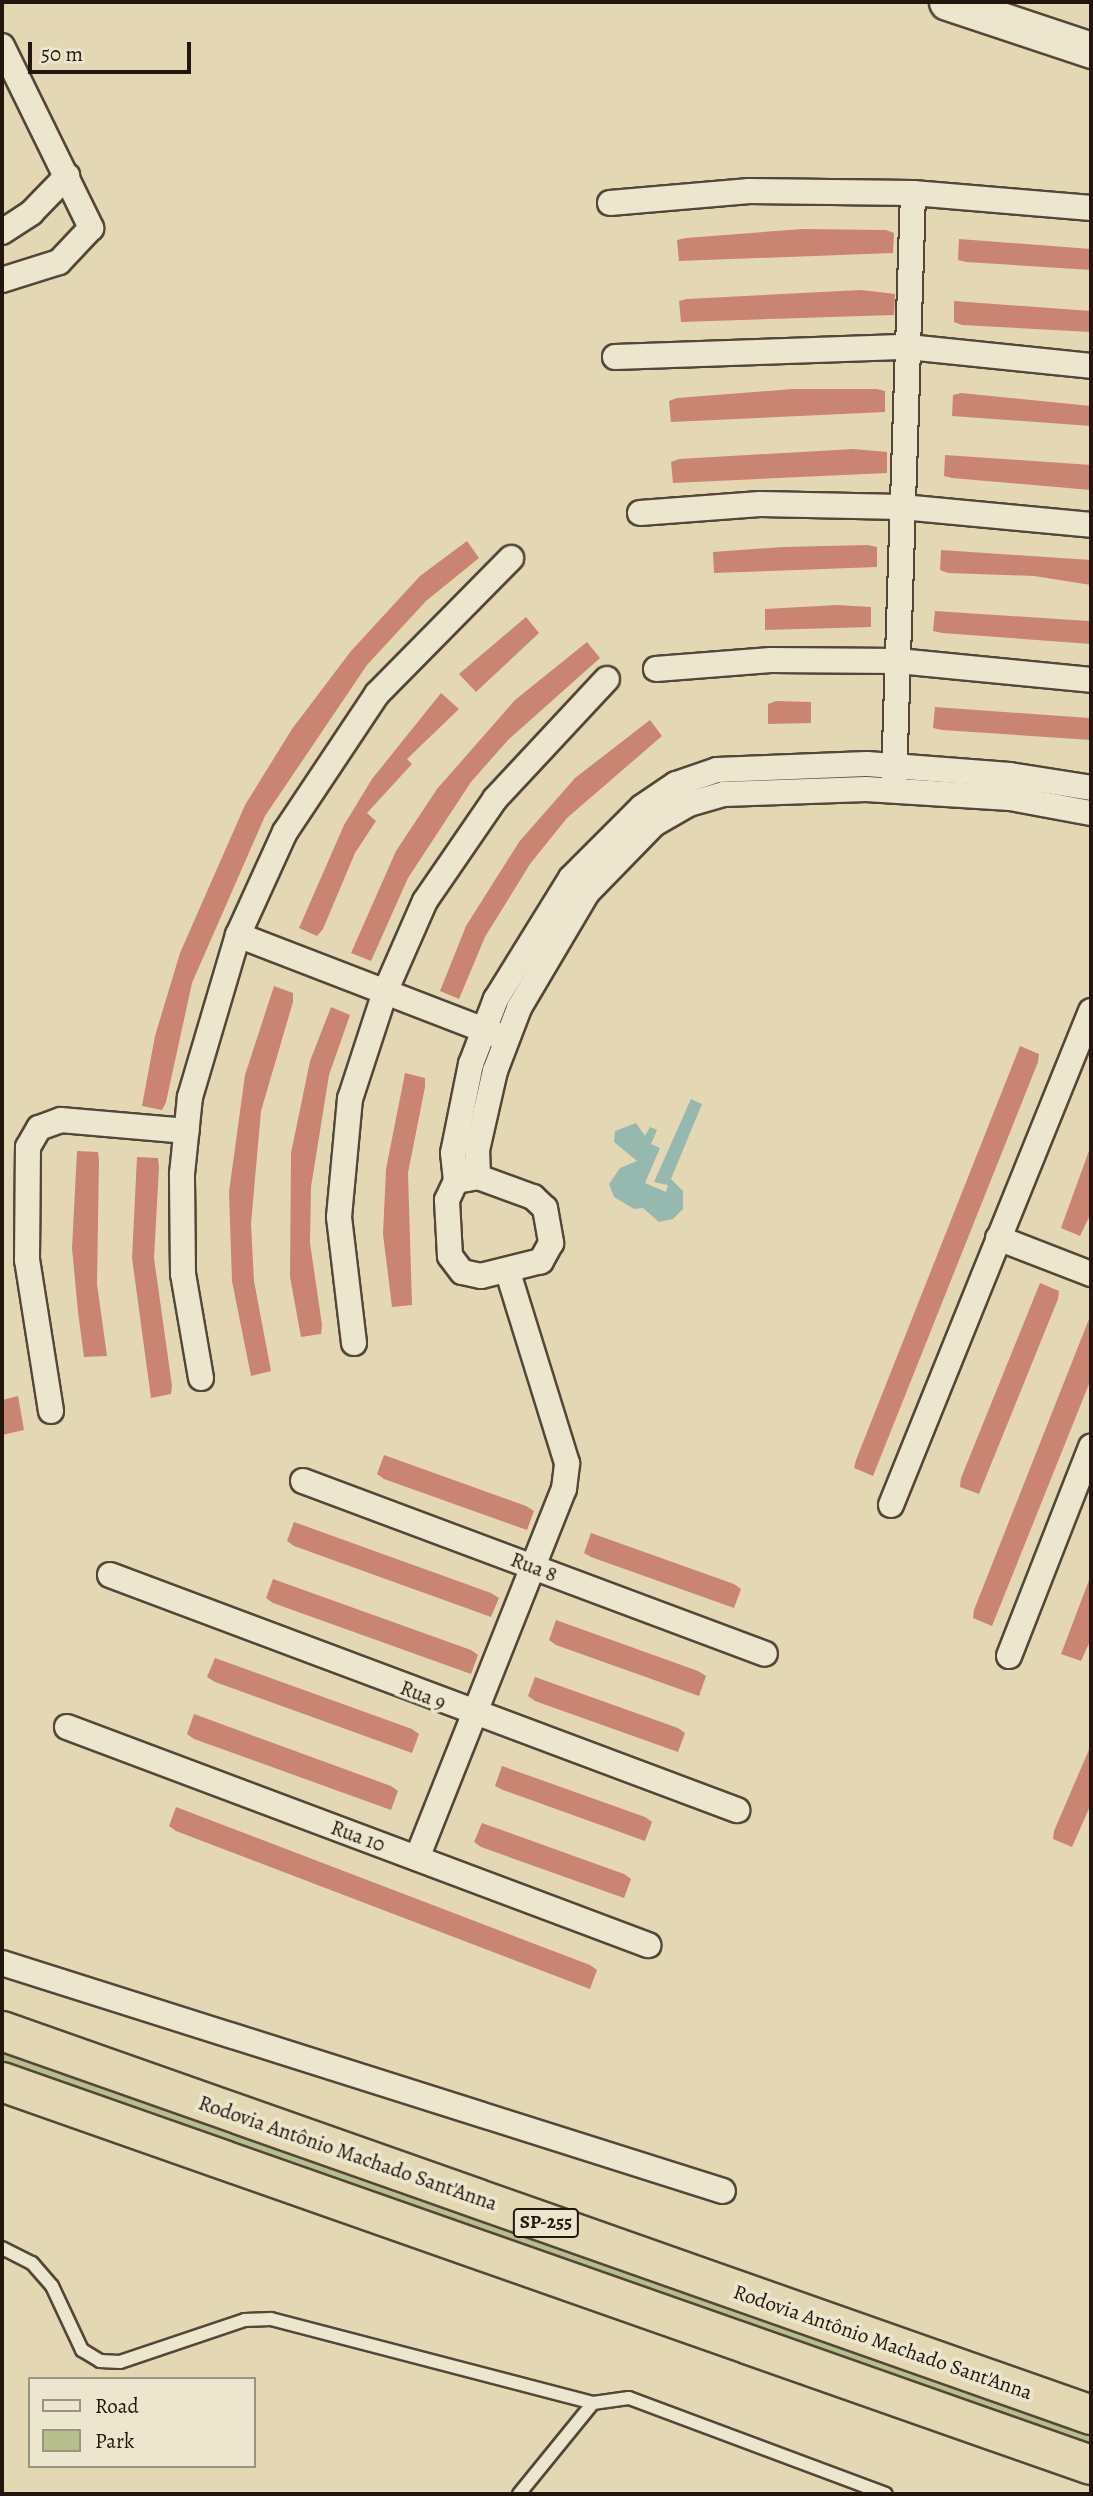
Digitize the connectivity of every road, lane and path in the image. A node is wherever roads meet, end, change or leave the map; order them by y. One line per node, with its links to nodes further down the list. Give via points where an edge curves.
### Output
1 (947, 2): 3 (street)
2 (2, 46): 4 (street)
3 (1091, 50)
4 (67, 176): 8 (street); 9 (street, via 91,228 59,262)
5 (913, 193): 6 (street, via 748,191); 7 (street); 10 (street)
6 (610, 203)
7 (1091, 208)
8 (2, 232)
9 (2, 280)
10 (908, 347): 11 (street); 12 (street); 13 (street)
11 (615, 357)
12 (1091, 366)
13 (902, 507): 14 (street, via 760,504); 15 (street); 17 (street)
14 (640, 513)
15 (1091, 525)
16 (511, 558): 25 (street, via 377,694 285,832)
17 (898, 662): 18 (street, via 771,660); 20 (street); 21 (street)
18 (656, 669)
19 (607, 679): 26 (street, via 495,799 425,901)
20 (1091, 680)
21 (894, 765): 22 (street, via 1010,775); 23 (street); 28 (street, via 717,770 676,784 642,807 570,877 496,999)
22 (1091, 788)
23 (894, 790): 24 (street, via 1010,798); 28 (street, via 724,794 689,803 654,824 587,894 519,1008)
24 (1091, 813)
25 (238, 935): 26 (street); 29 (street, via 190,1097)
26 (385, 992): 28 (street); 34 (street, via 350,1099 339,1217)
27 (1091, 1011): 31 (street)
28 (496, 1035): 30 (street, via 471,1065 453,1153)
29 (187, 1131): 35 (street, via 183,1275); 36 (street, via 61,1120 39,1128 28,1147 27,1260)
30 (467, 1179): 32 (street, via 447,1200 450,1256 462,1272 481,1276); 32 (street, via 533,1198 548,1218 551,1243 541,1261)
31 (998, 1238): 33 (street); 39 (street)
32 (508, 1272): 40 (street, via 567,1463 564,1489)
33 (1091, 1274)
34 (354, 1343)
35 (201, 1378)
36 (51, 1411)
37 (1091, 1447): 43 (street)
38 (303, 1481): 40 (street, Rua 8)
39 (891, 1505)
40 (533, 1566): 42 (street, Rua 8); 44 (street)
41 (110, 1575): 44 (street, Rua 9)
42 (765, 1654)
43 (1009, 1656)
44 (474, 1714): 46 (street, Rua 9); 47 (street)
45 (66, 1727): 47 (street, Rua 10)
46 (737, 1810)
47 (416, 1858): 48 (street, Rua 10)
48 (648, 1945)
49 (2, 1963): 52 (street)
50 (2, 2031): 55 (highway, Rodovia Antônio Machado Sant'Anna / SP-255)
51 (2, 2082): 56 (highway, SP-255)
52 (723, 2191)
53 (2, 2248): 54 (lane, via 32,2263 45,2278 82,2350 100,2361 120,2362 245,2320 271,2319)
54 (593, 2403): 57 (lane); 58 (lane, via 629,2398)
55 (1091, 2415)
56 (1091, 2465)
57 (519, 2494)
58 (886, 2494)

